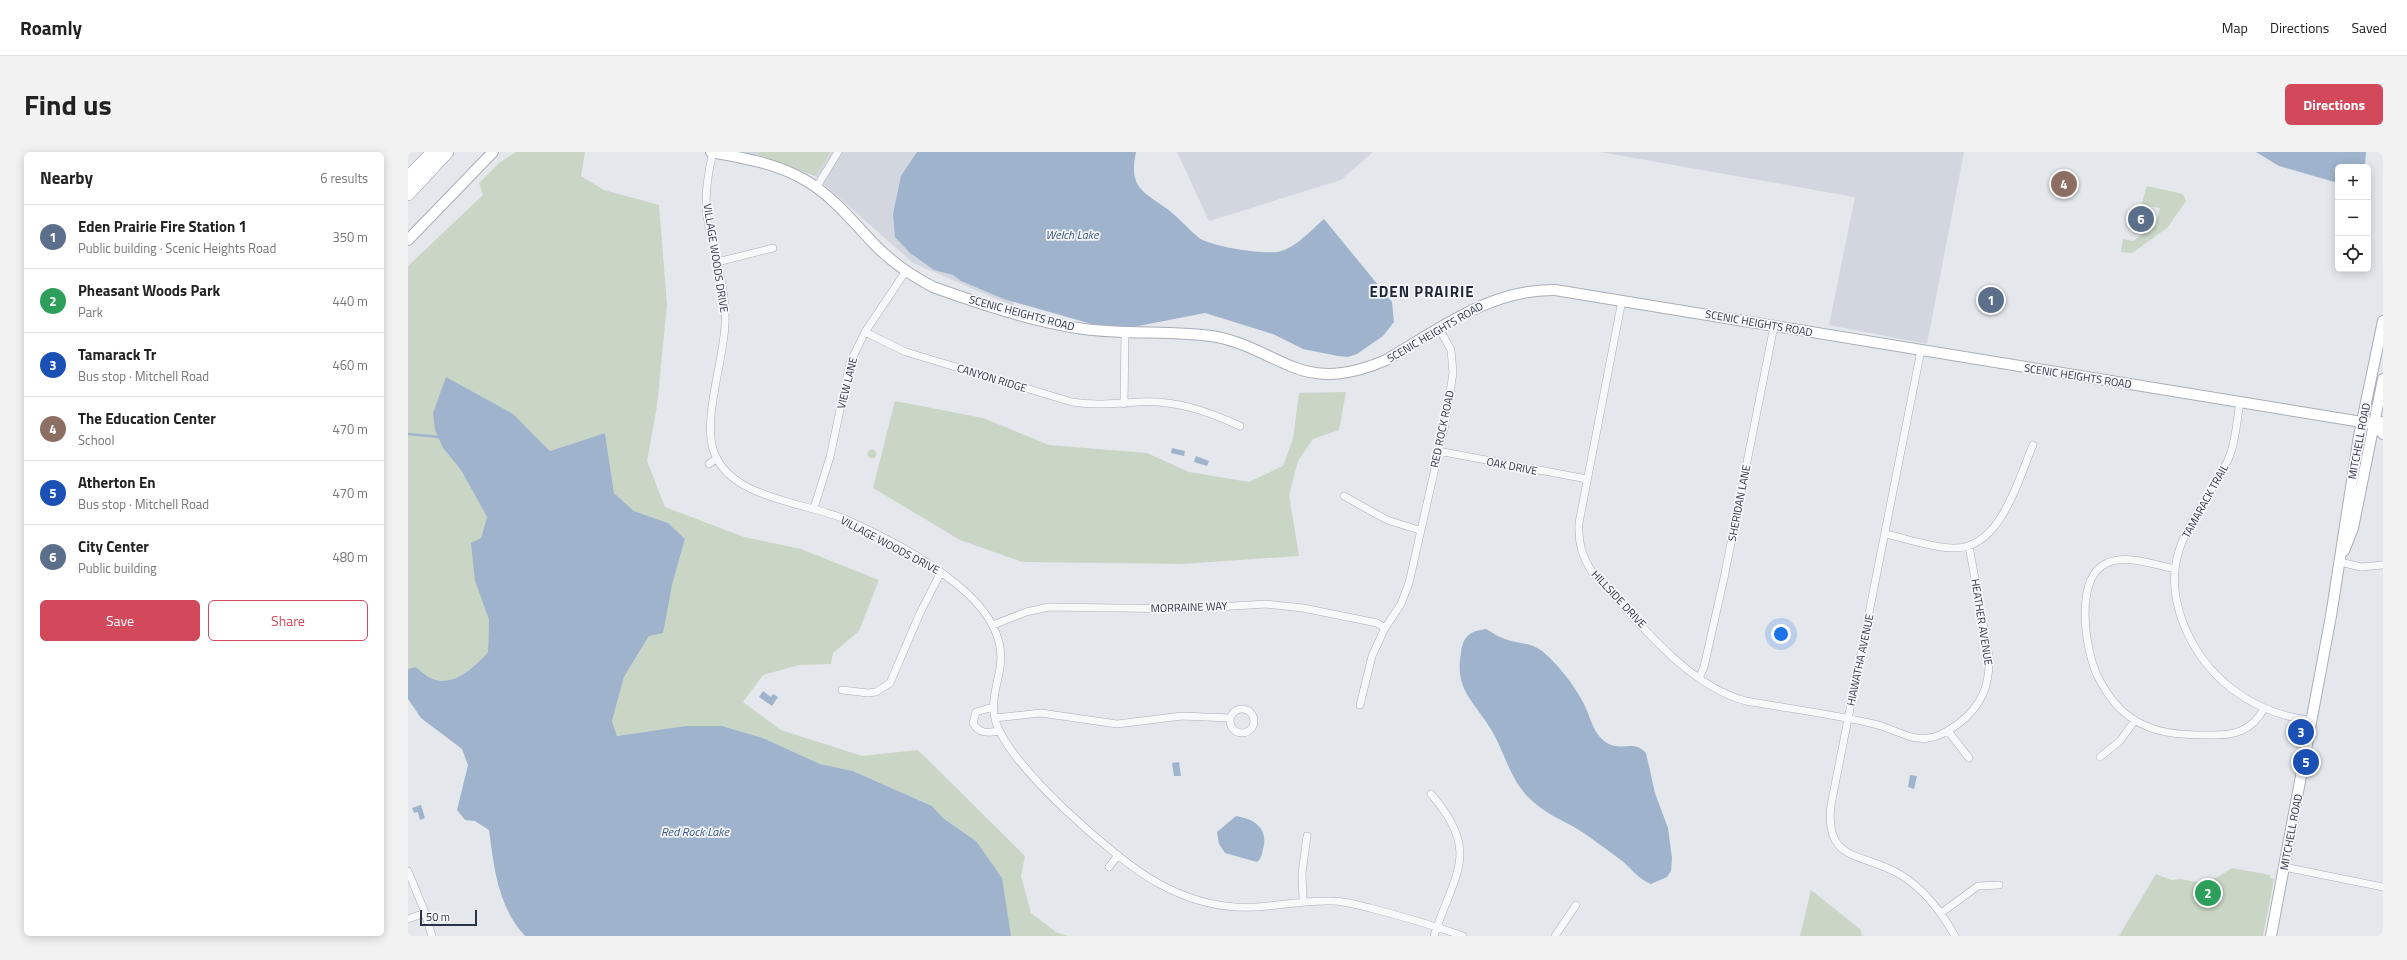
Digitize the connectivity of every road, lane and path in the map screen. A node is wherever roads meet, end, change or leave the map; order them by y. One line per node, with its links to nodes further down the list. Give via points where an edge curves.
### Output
1 (433, 152): 6 (highway)
2 (447, 152): 8 (highway)
3 (493, 152): 9 (street)
4 (712, 152): 7 (street, SCENIC HEIGHTS ROAD, via 772,165 792,173); 11 (street, VILLAGE WOODS DRIVE, via 706,201)
5 (838, 152): 7 (street)
6 (408, 178)
7 (816, 188): 12 (street, SCENIC HEIGHTS ROAD)
8 (408, 194)
9 (408, 240)
10 (773, 248): 11 (street)
11 (717, 262): 29 (street, VILLAGE WOODS DRIVE, via 724,294 726,325 711,419 712,442)
12 (906, 271): 17 (street, VIEW LANE); 18 (street, SCENIC HEIGHTS ROAD, via 933,287 1041,320 1085,329)
13 (1622, 300): 15 (street, SCENIC HEIGHTS ROAD); 16 (street, SCENIC HEIGHTS ROAD, via 1555,290 1522,292 1484,304); 31 (street, HILLSIDE DRIVE)
14 (2383, 321): 23 (street, MITCHELL ROAD)
15 (1774, 326): 19 (street, SCENIC HEIGHTS ROAD); 43 (street, SHERIDAN LANE, via 1724,578 1704,667)
16 (1440, 330): 18 (street, SCENIC HEIGHTS ROAD, via 1386,360 1354,372 1340,374 1307,372 1217,337); 28 (street, RED ROCK ROAD, via 1451,350 1454,365)
17 (865, 332): 22 (street, CANYON RIDGE, via 906,352 1059,399 1098,405); 33 (street, VIEW LANE, via 850,363 830,457)
18 (1125, 333): 22 (street)
19 (1922, 350): 21 (street, SCENIC HEIGHTS ROAD); 35 (street, HIAWATHA AVENUE)
20 (2383, 379): 24 (street, MITCHELL ROAD)
21 (2240, 402): 23 (street, SCENIC HEIGHTS ROAD); 39 (street, TAMARACK TRAIL, via 2230,455 2189,526 2179,552)
22 (1124, 404): 25 (street, CANYON RIDGE, via 1177,404 1213,414)
23 (2362, 422): 24 (street, SCENIC HEIGHTS ROAD); 37 (street, MITCHELL ROAD, via 2343,526)
24 (2378, 423): 26 (street); 37 (street, MITCHELL ROAD, via 2353,528)
25 (1240, 426)
26 (2383, 434)
27 (2033, 445): 36 (street, via 2002,517 1985,538)
28 (1438, 451): 31 (street, OAK DRIVE); 34 (street, RED ROCK ROAD)
29 (718, 458): 30 (street); 33 (street, VILLAGE WOODS DRIVE, via 730,475 751,490)
30 (709, 464)
31 (1587, 479): 43 (street, HILLSIDE DRIVE, via 1578,535 1585,561 1592,572 1666,650)
32 (1344, 496): 34 (street, via 1387,520)
33 (814, 508): 40 (street, VILLAGE WOODS DRIVE, via 848,520)
34 (1419, 530): 42 (street, RED ROCK ROAD, via 1409,583 1401,604)
35 (1886, 534): 36 (street, via 1945,547); 50 (street, HIAWATHA AVENUE)
36 (1969, 546): 54 (street, HEATHER AVENUE, via 1989,656 1989,670 1987,685 1974,710)
37 (2340, 562): 38 (street, via 2361,567); 52 (street, MITCHELL ROAD)
38 (2383, 565)
39 (2176, 569): 47 (street, TAMARACK TRAIL, via 2175,592 2178,609 2194,647 2206,665 2237,694); 51 (street, via 2117,560 2098,569 2087,588 2086,624 2096,673 2115,704)
40 (941, 572): 41 (street, VILLAGE WOODS DRIVE, via 979,605); 44 (street, via 890,683 876,692)
41 (993, 625): 42 (street, MORRAINE WAY, via 1026,612 1049,607 1186,609 1266,604 1303,608 1377,623); 46 (street, VILLAGE WOODS DRIVE, via 1001,658)
42 (1385, 628): 45 (street, RED ROCK ROAD, via 1372,656)
43 (1699, 678): 50 (street, HILLSIDE DRIVE, via 1718,692 1738,699)
44 (842, 690)
45 (1360, 705)
46 (993, 707): 48 (street, VILLAGE WOODS DRIVE); 53 (street, via 976,712 973,723 983,732)
47 (2264, 708): 51 (street, via 2253,724 2244,731 2222,736 2170,733); 52 (street, TAMARACK TRAIL, via 2286,716)
48 (995, 718): 49 (street, via 1041,713 1117,724 1182,716); 53 (street, VILLAGE WOODS DRIVE)
49 (1230, 718)
50 (1848, 718): 54 (street, HEATHER AVENUE, via 1892,728 1916,738 1927,739); 68 (street, HIAWATHA AVENUE, via 1830,812 1832,837 1850,856 1881,865 1911,882)
51 (2135, 720): 55 (street, via 2120,741)
52 (2311, 720): 61 (street, MITCHELL ROAD)
53 (999, 731): 59 (street, VILLAGE WOODS DRIVE, via 1057,802)
54 (1948, 731): 56 (street)
55 (2100, 757)
56 (1968, 758)
57 (1431, 794): 70 (street, via 1454,825 1460,849 1457,873)
58 (1307, 836): 65 (street, via 1302,873)
59 (1118, 855): 60 (street); 65 (street, VILLAGE WOODS DRIVE, via 1156,882 1198,902 1243,908)
60 (1109, 867)
61 (2284, 867): 64 (street); 76 (street, MITCHELL ROAD)
62 (408, 871): 67 (street)
63 (1999, 885): 68 (street, via 1978,886)
64 (2383, 887)
65 (1303, 901): 70 (street, VILLAGE WOODS DRIVE, via 1336,901)
66 (1576, 906): 74 (street)
67 (425, 913): 69 (street); 71 (street)
68 (1941, 913): 75 (street, HIAWATHA AVENUE)
69 (408, 919)
70 (1437, 927): 72 (street); 73 (street, VILLAGE WOODS DRIVE)
71 (432, 936)
72 (1434, 936)
73 (1463, 936)
74 (1555, 936)
75 (1954, 936)
76 (2271, 936)

